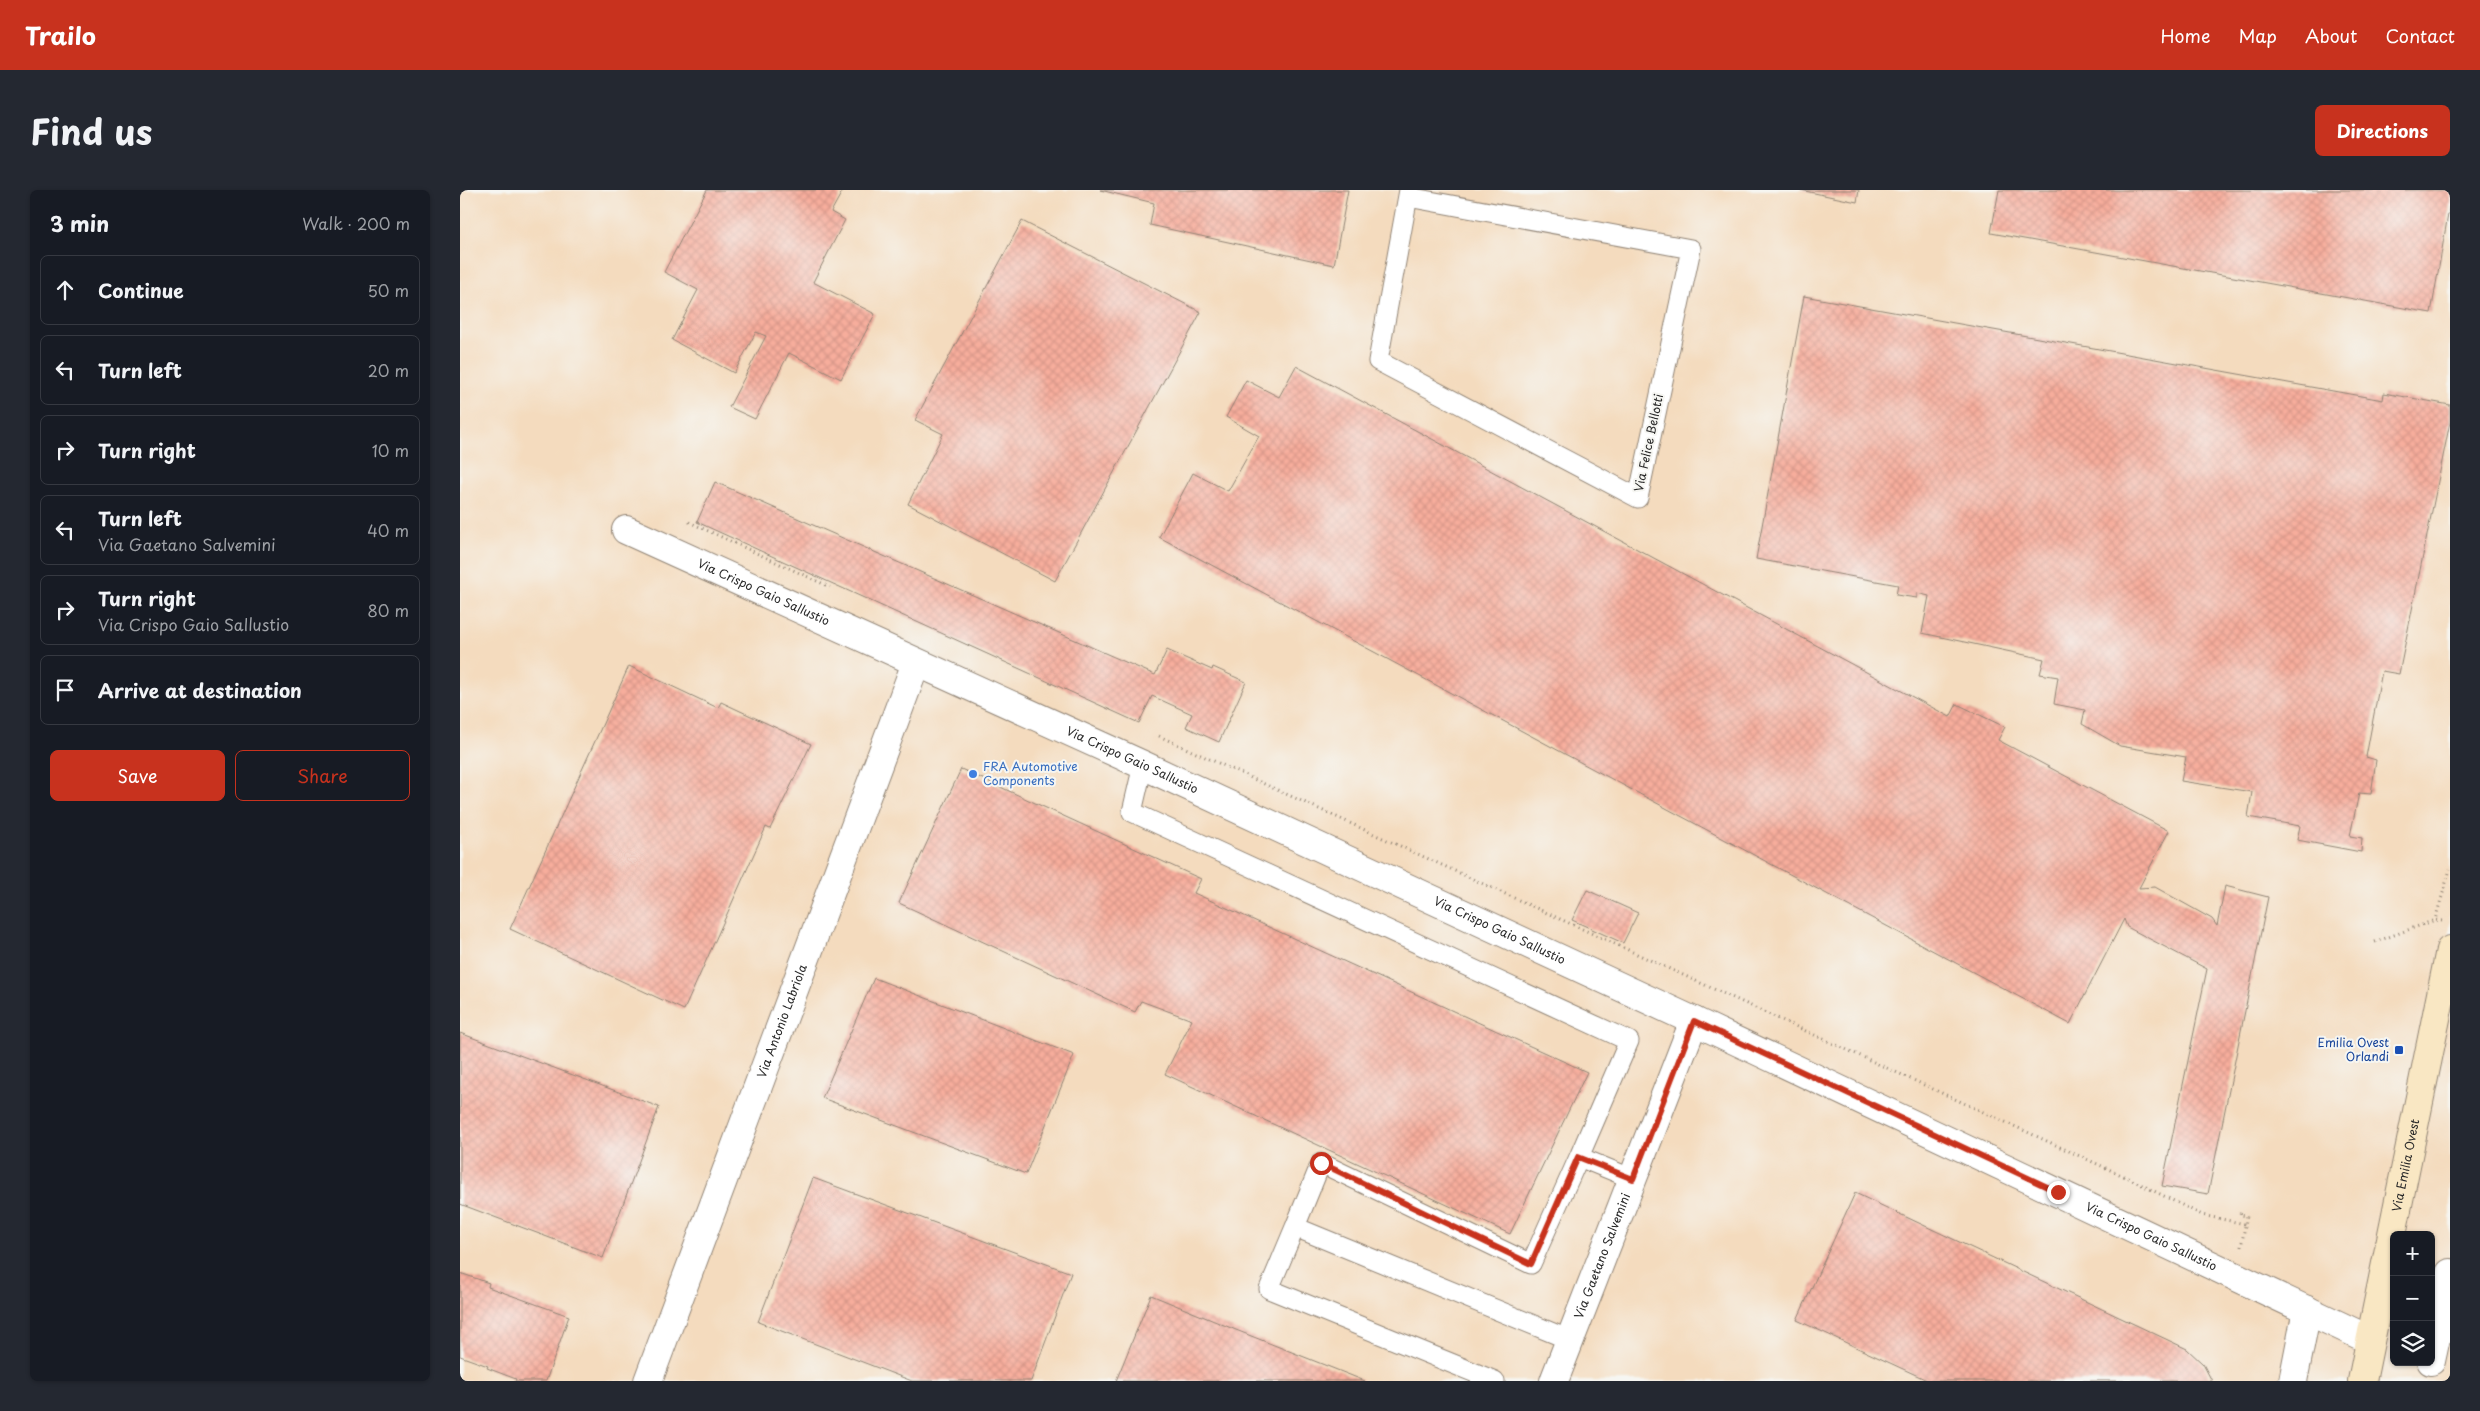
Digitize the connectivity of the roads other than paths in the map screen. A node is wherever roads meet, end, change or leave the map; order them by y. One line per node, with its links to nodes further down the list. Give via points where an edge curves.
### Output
1 (1408, 194): 1 (lane, Via Felice Bellotti, via 1378,361 1638,498 1690,249)
2 (626, 530): 3 (street, Via Crispo Gaio Sallustio)
3 (916, 663): 4 (street, Via Crispo Gaio Sallustio); 16 (street, Via Antonio Labriola)
4 (1142, 765): 6 (street, Via Crispo Gaio Sallustio); 7 (lane, via 1132,812 1629,1041)
5 (2450, 950): 13 (main road, Via Emilia Ovest)
6 (1694, 1021): 8 (street, Via Gaetano Salvemini); 11 (street, Via Crispo Gaio Sallustio)
7 (1578, 1157): 8 (lane); 9 (lane, via 1531,1264 1321,1163)
8 (1633, 1179): 12 (street, Via Gaetano Salvemini)
9 (1295, 1227): 12 (lane); 17 (lane, via 1269,1289)
10 (2450, 1273): 14 (street)
11 (2307, 1310): 13 (street, Via Crispo Gaio Sallustio); 19 (street)
12 (1570, 1340): 18 (street, Via Gaetano Salvemini)
13 (2370, 1340): 20 (main road, Via Emilia Ovest)
14 (2435, 1343)
15 (2430, 1366): 21 (street)
16 (648, 1381)
17 (1495, 1381)
18 (1554, 1381)
19 (2293, 1381)
20 (2362, 1381)
21 (2427, 1381)

